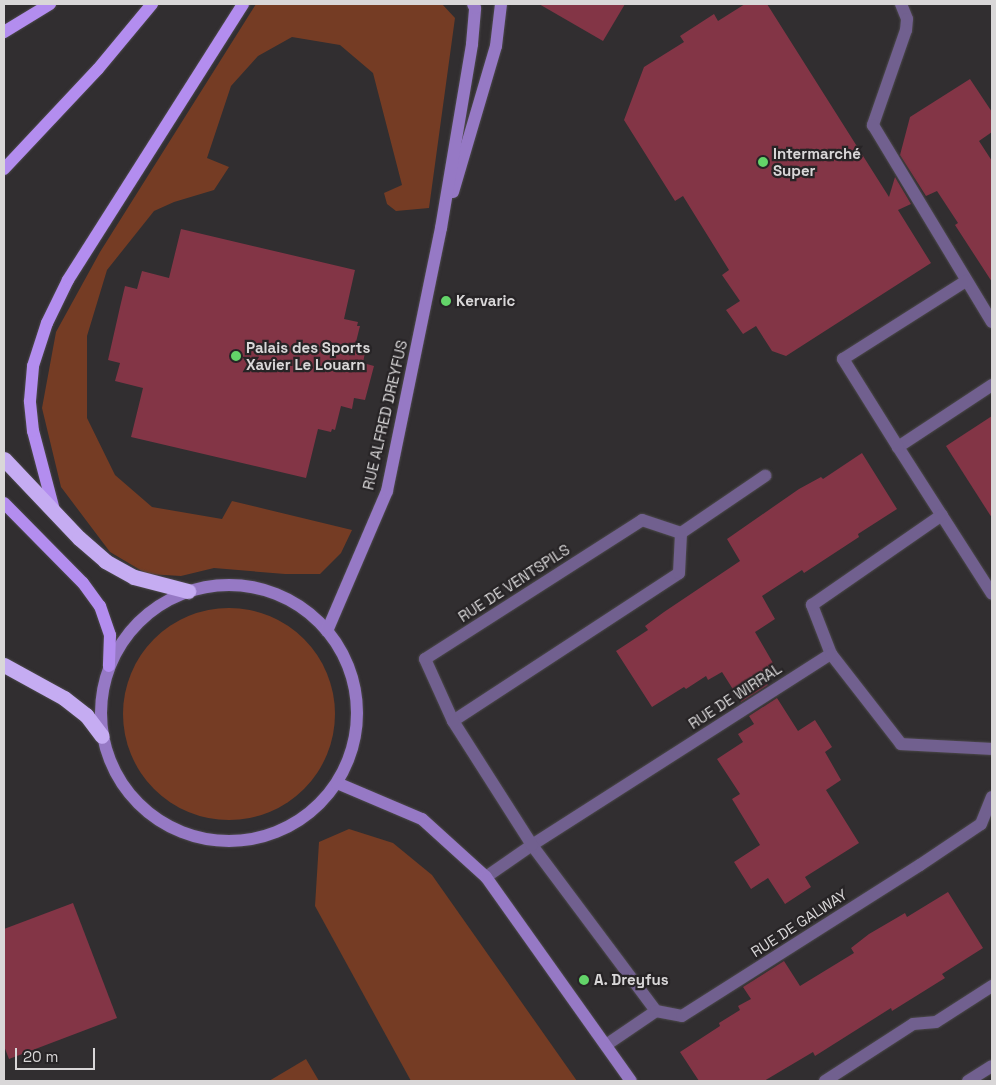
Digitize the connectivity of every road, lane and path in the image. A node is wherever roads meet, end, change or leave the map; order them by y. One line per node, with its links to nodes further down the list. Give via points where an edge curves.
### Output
1 (50, 4): 7 (main road)
2 (152, 4): 8 (main road, via 98,69)
3 (243, 4): 17 (main road, via 68,280 47,323 33,366 30,401 33,431)
4 (473, 4): 9 (main road, RUE ALFRED DREYFUS, via 472,44)
5 (501, 4): 9 (main road, RUE ALFRED DREYFUS, via 496,46 470,143)
6 (901, 4): 10 (street, via 907,19 906,30 873,125)
7 (4, 32)
8 (4, 169)
9 (442, 228): 22 (main road, RUE ALFRED DREYFUS, via 387,490)
10 (966, 281): 11 (street); 13 (street, via 843,359)
11 (992, 322)
12 (992, 385): 13 (street)
13 (898, 447): 18 (street)
14 (4, 459): 17 (highway)
15 (765, 476): 19 (street)
16 (4, 503): 25 (main road, via 83,583 100,606 110,635)
17 (55, 514): 20 (highway, via 105,561 134,577)
18 (942, 515): 21 (street); 23 (street, via 812,604)
19 (682, 533): 26 (street, via 679,572); 26 (street, RUE DE VENTSPILS, via 642,520 425,658)
20 (188, 592): 22 (main road, via 209,586 253,587 274,593 312,615); 25 (main road, via 167,600 132,628)
21 (992, 594)
22 (327, 631): 29 (main road, via 350,670 358,713 356,736)
23 (831, 654): 28 (street, via 901,744); 31 (street, RUE DE WIRRAL)
24 (4, 665): 27 (highway, via 64,698 86,714)
25 (109, 666): 27 (main road, via 100,712)
26 (453, 720): 31 (street, RUE DE VENTSPILS)
27 (102, 736): 29 (main road, via 118,778 143,809 164,824 203,839 224,842 271,835 294,825 312,812)
28 (992, 749)
29 (337, 783): 32 (main road, via 422,818)
30 (992, 797): 34 (street, RUE DE GALWAY, via 981,824 682,1016)
31 (532, 845): 32 (street, RUE DE WIRRAL); 34 (street, RUE DE VENTSPILS)
32 (486, 877): 35 (main road)
33 (992, 986): 38 (street, via 936,1022 913,1024)
34 (656, 1011): 35 (street)
35 (606, 1045): 37 (main road)
36 (992, 1066): 39 (street)
37 (631, 1081)
38 (825, 1081)
39 (968, 1081)

